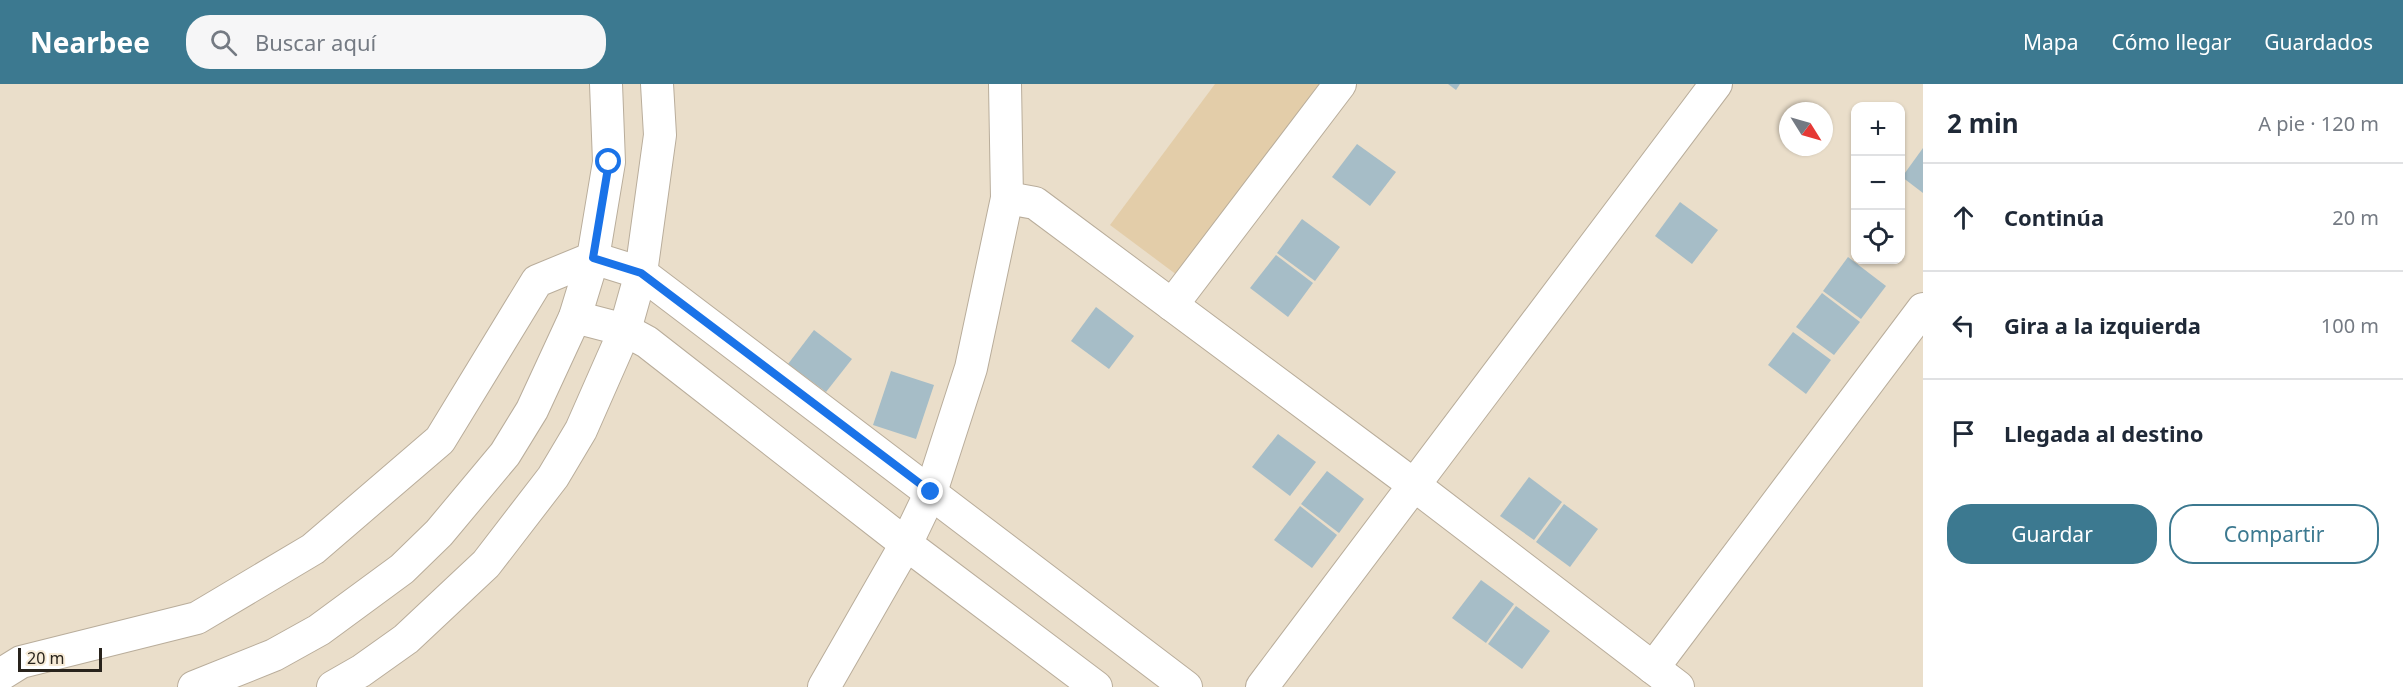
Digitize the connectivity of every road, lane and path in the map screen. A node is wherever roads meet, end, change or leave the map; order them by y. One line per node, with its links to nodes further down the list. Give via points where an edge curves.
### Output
1 (606, 84): 7 (street, via 609,162)
2 (657, 84): 8 (street, via 660,135)
3 (1005, 84): 6 (street)
4 (1340, 84): 9 (street)
5 (1716, 84): 13 (street)
6 (1007, 198): 9 (street, via 1035,203); 14 (street, via 971,368)
7 (593, 258): 8 (street); 11 (street); 17 (street, via 537,280 440,440 313,549 197,618 21,662)
8 (641, 273): 12 (street); 14 (street)
9 (1172, 305): 13 (street)
10 (1923, 309): 16 (street)
11 (575, 317): 12 (street); 18 (street, via 532,410 510,445 440,533 402,569 319,630 274,655)
12 (624, 330): 15 (street, via 647,342); 19 (street, via 581,430 553,477 486,564 406,639)
13 (1414, 485): 16 (street); 23 (street)
14 (931, 492): 15 (street); 22 (street)
15 (906, 544): 20 (street); 21 (street)
16 (1653, 668): 24 (street)
17 (0, 675)
18 (194, 687)
19 (333, 687)
20 (824, 687)
21 (1096, 687)
22 (1186, 687)
23 (1262, 687)
24 (1678, 687)

